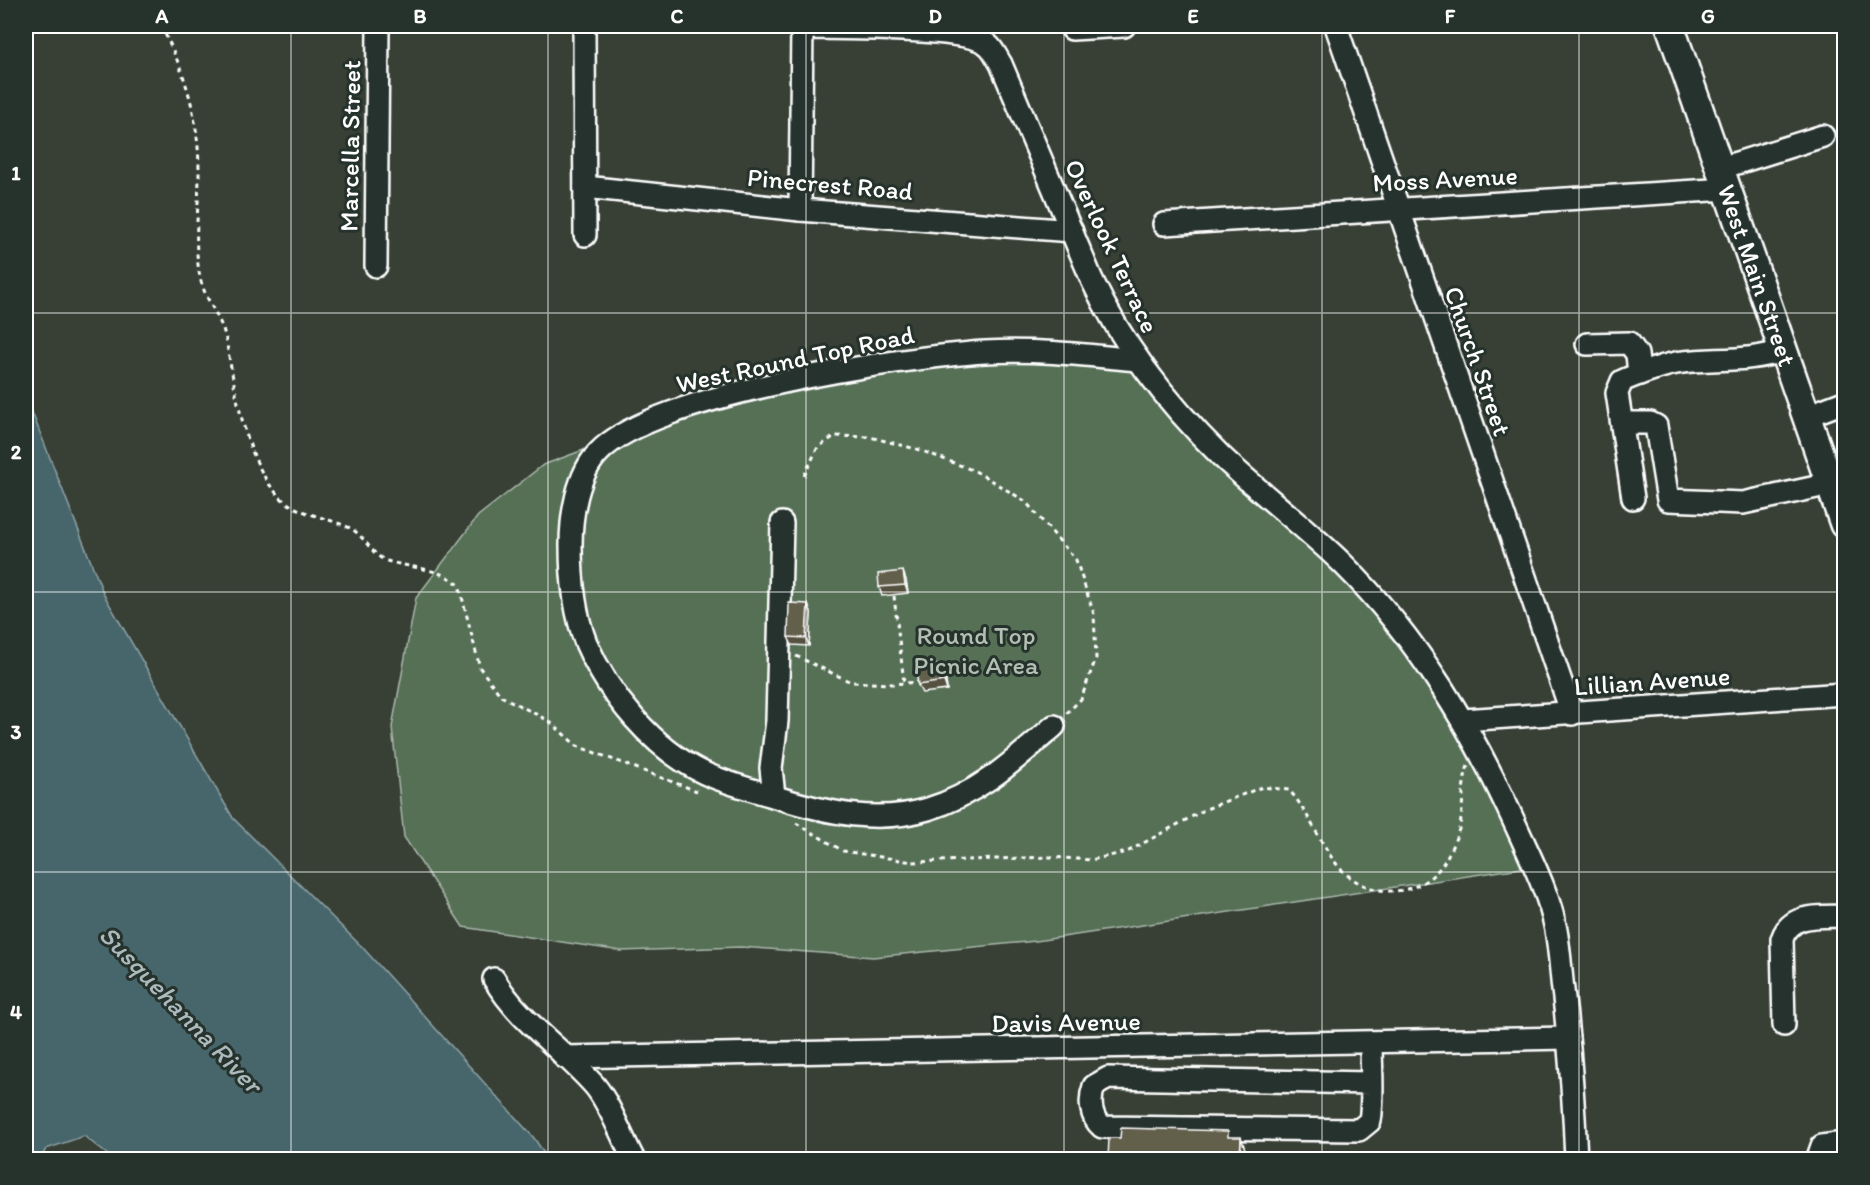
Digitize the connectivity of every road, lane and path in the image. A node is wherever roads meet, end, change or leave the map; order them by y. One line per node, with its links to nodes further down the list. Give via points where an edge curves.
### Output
1 (161, 26): 39 (path, via 180,61 197,126 196,231 200,279 226,337 232,384 256,460 280,498 322,520 351,528 384,560 450,576 459,585 480,668 501,696 549,721 577,746)
2 (378, 26): 17 (street, Marcella Street)
3 (584, 26): 11 (street)
4 (1124, 26): 8 (street)
5 (1336, 26): 12 (street, Church Street)
6 (1670, 26): 10 (main road, West Main Street)
7 (802, 27): 13 (street); 15 (street, Overlook Terrace, via 945,33 988,45 1001,64)
8 (1072, 29)
9 (1823, 136): 10 (street, Moss Avenue)
10 (1725, 179): 12 (street, Moss Avenue); 19 (main road, West Main Street)
11 (585, 187): 13 (street, Pinecrest Road); 16 (street)
12 (1398, 208): 14 (street, Moss Avenue); 35 (street, Church Street)
13 (800, 210): 15 (street, Pinecrest Road)
14 (1164, 224)
15 (1072, 231): 20 (street, Overlook Terrace, via 1108,315)
16 (585, 235)
17 (376, 266)
18 (1587, 344): 21 (street, via 1629,342 1637,354)
19 (1784, 350): 21 (street, via 1766,357 1681,362); 23 (main road, West Main Street)
20 (1136, 360): 36 (street, Overlook Terrace, via 1222,457 1342,563 1377,600 1412,641); 40 (street, West Round Top Road, via 987,352 815,377 651,420 616,437 596,454 575,507 571,566 573,596 585,640 635,719 682,759 722,780)
21 (1639, 374): 24 (street, via 1622,381 1617,393)
22 (1845, 402): 23 (street)
23 (1807, 416): 26 (main road, West Main Street)
24 (1622, 423): 26 (street, via 1656,426 1668,500 1743,503); 27 (street)
25 (804, 476): 37 (path, via 818,447 836,436 870,436 975,471 1025,501 1076,560 1094,614 1096,658 1085,689 1081,699)
26 (1837, 482): 29 (main road, West Main Street)
27 (1633, 498)
28 (782, 523): 31 (street)
29 (1845, 524)
30 (894, 596): 33 (path)
31 (778, 646): 33 (path, via 844,680); 40 (street, via 777,721 771,768)
32 (919, 682): 33 (path)
33 (904, 684)
34 (1845, 694): 35 (street, Lillian Avenue)
35 (1572, 714): 36 (street, Lillian Avenue)
36 (1463, 720): 38 (street, Overlook Terrace)
37 (1054, 726): 40 (street, West Round Top Road, via 1000,773 967,794 928,809 886,817 850,815)
38 (1476, 746): 40 (path, via 1466,770 1460,826 1447,857 1432,877 1406,892 1367,887 1343,873 1289,790 1262,787 1206,809 1128,852 1091,860 1052,857 913,862 843,851 795,822); 44 (street, Overlook Terrace, via 1543,887 1556,930)
39 (699, 792)
40 (782, 799)
41 (1845, 916): 43 (street, via 1799,919 1786,928 1782,939)
42 (494, 979): 46 (street, via 507,1002)
43 (1784, 1025)
44 (1568, 1038): 45 (street, Davis Avenue); 51 (street, Overlook Terrace)
45 (1371, 1042): 46 (street, Davis Avenue); 47 (street)
46 (564, 1057): 50 (street, via 597,1089)
47 (1371, 1083): 47 (street, via 1108,1078 1094,1086 1090,1095 1096,1122 1102,1126 1359,1130 1370,1121)
48 (1845, 1143): 49 (street)
49 (1818, 1154)
50 (634, 1160)
51 (1576, 1160)

